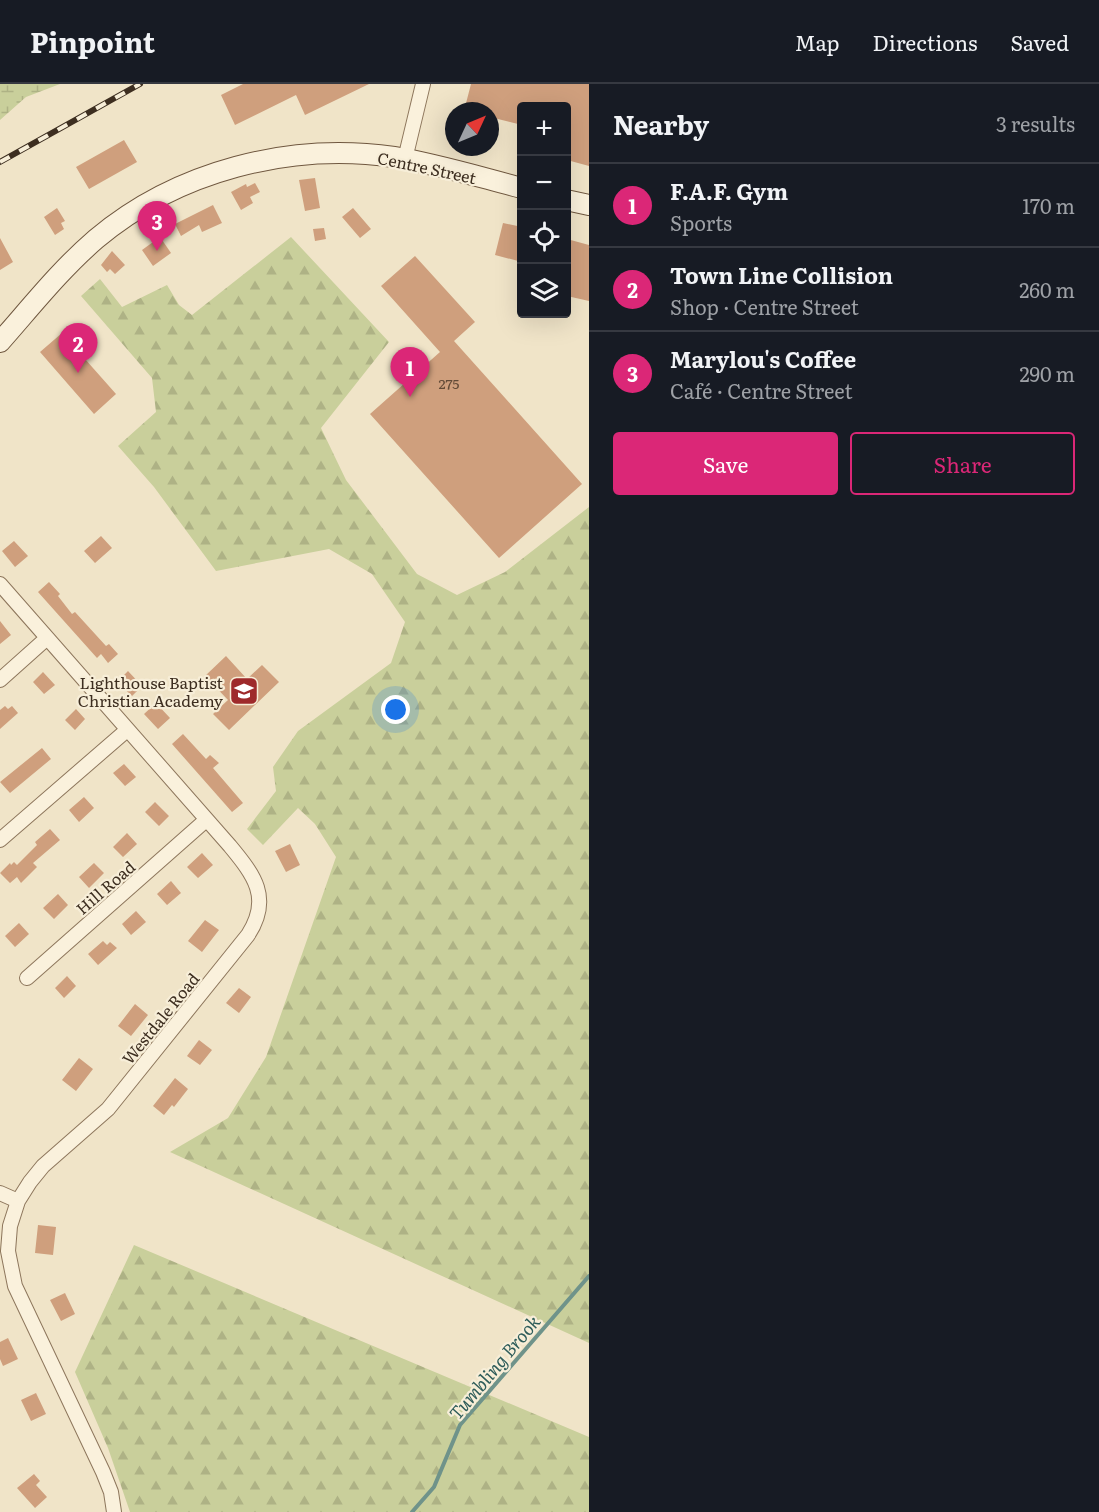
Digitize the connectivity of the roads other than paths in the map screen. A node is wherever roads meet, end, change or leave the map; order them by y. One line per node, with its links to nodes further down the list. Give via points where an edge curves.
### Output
1 (423, 84): 2 (street)
2 (405, 159): 3 (main road, Centre Street); 6 (main road, Centre Street, via 344,153 289,156 230,169 174,190 97,239 58,276)
3 (517, 187)
4 (571, 201): 5 (main road)
5 (589, 205)
6 (0, 342)
7 (0, 584): 8 (street, Westdale Road)
8 (47, 638): 9 (street); 10 (street, Westdale Road)
9 (0, 680)
10 (127, 730): 11 (street, Westdale Road); 12 (street)
11 (206, 820): 13 (street, Hill Road); 15 (street, Westdale Road, via 256,882 260,902 254,924 108,1109 44,1166)
12 (0, 840)
13 (27, 978)
14 (0, 1193): 15 (street)
15 (18, 1201): 16 (street, Westdale Road, via 8,1251 12,1276 107,1482)
16 (114, 1512)

